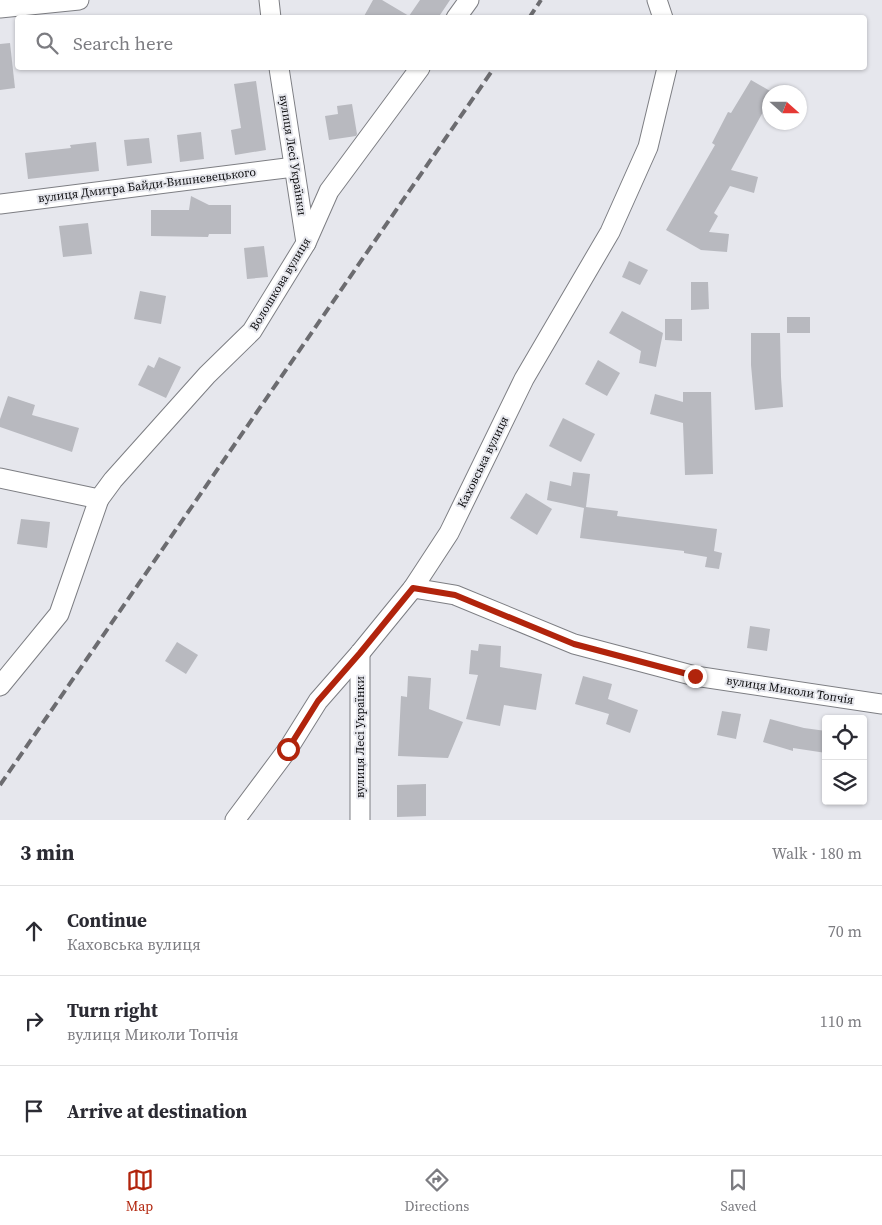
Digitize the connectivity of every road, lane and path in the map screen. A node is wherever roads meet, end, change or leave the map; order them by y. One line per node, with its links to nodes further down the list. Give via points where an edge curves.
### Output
1 (79, 0): 5 (street)
2 (269, 0): 6 (street)
3 (469, 0): 7 (street)
4 (657, 0): 8 (street)
5 (0, 8)
6 (272, 15)
7 (458, 15)
8 (662, 15)
9 (279, 70): 12 (street, вулиця Лесі Українки)
10 (419, 70): 14 (street, Волошкова вулиця, via 329,191)
11 (667, 70): 17 (street, Каховська вулиця, via 648,147 610,232 524,379 449,533)
12 (294, 167): 13 (street, вулиця Дмитра Байди-Вишневецького); 14 (street, вулиця Лесі Українки)
13 (0, 204)
14 (306, 243): 16 (street, Волошкова вулиця, via 252,331 208,375)
15 (0, 478): 16 (street)
16 (99, 499): 19 (street, via 59,614)
17 (413, 588): 18 (street, Каховська вулиця); 20 (street, вулиця Миколи Топчія, via 455,595 574,644 695,676)
18 (360, 653): 21 (street, Каховська вулиця, via 318,701 288,749); 22 (street, вулиця Лесі Українки)
19 (0, 686)
20 (882, 704)
21 (235, 820)
22 (360, 820)

